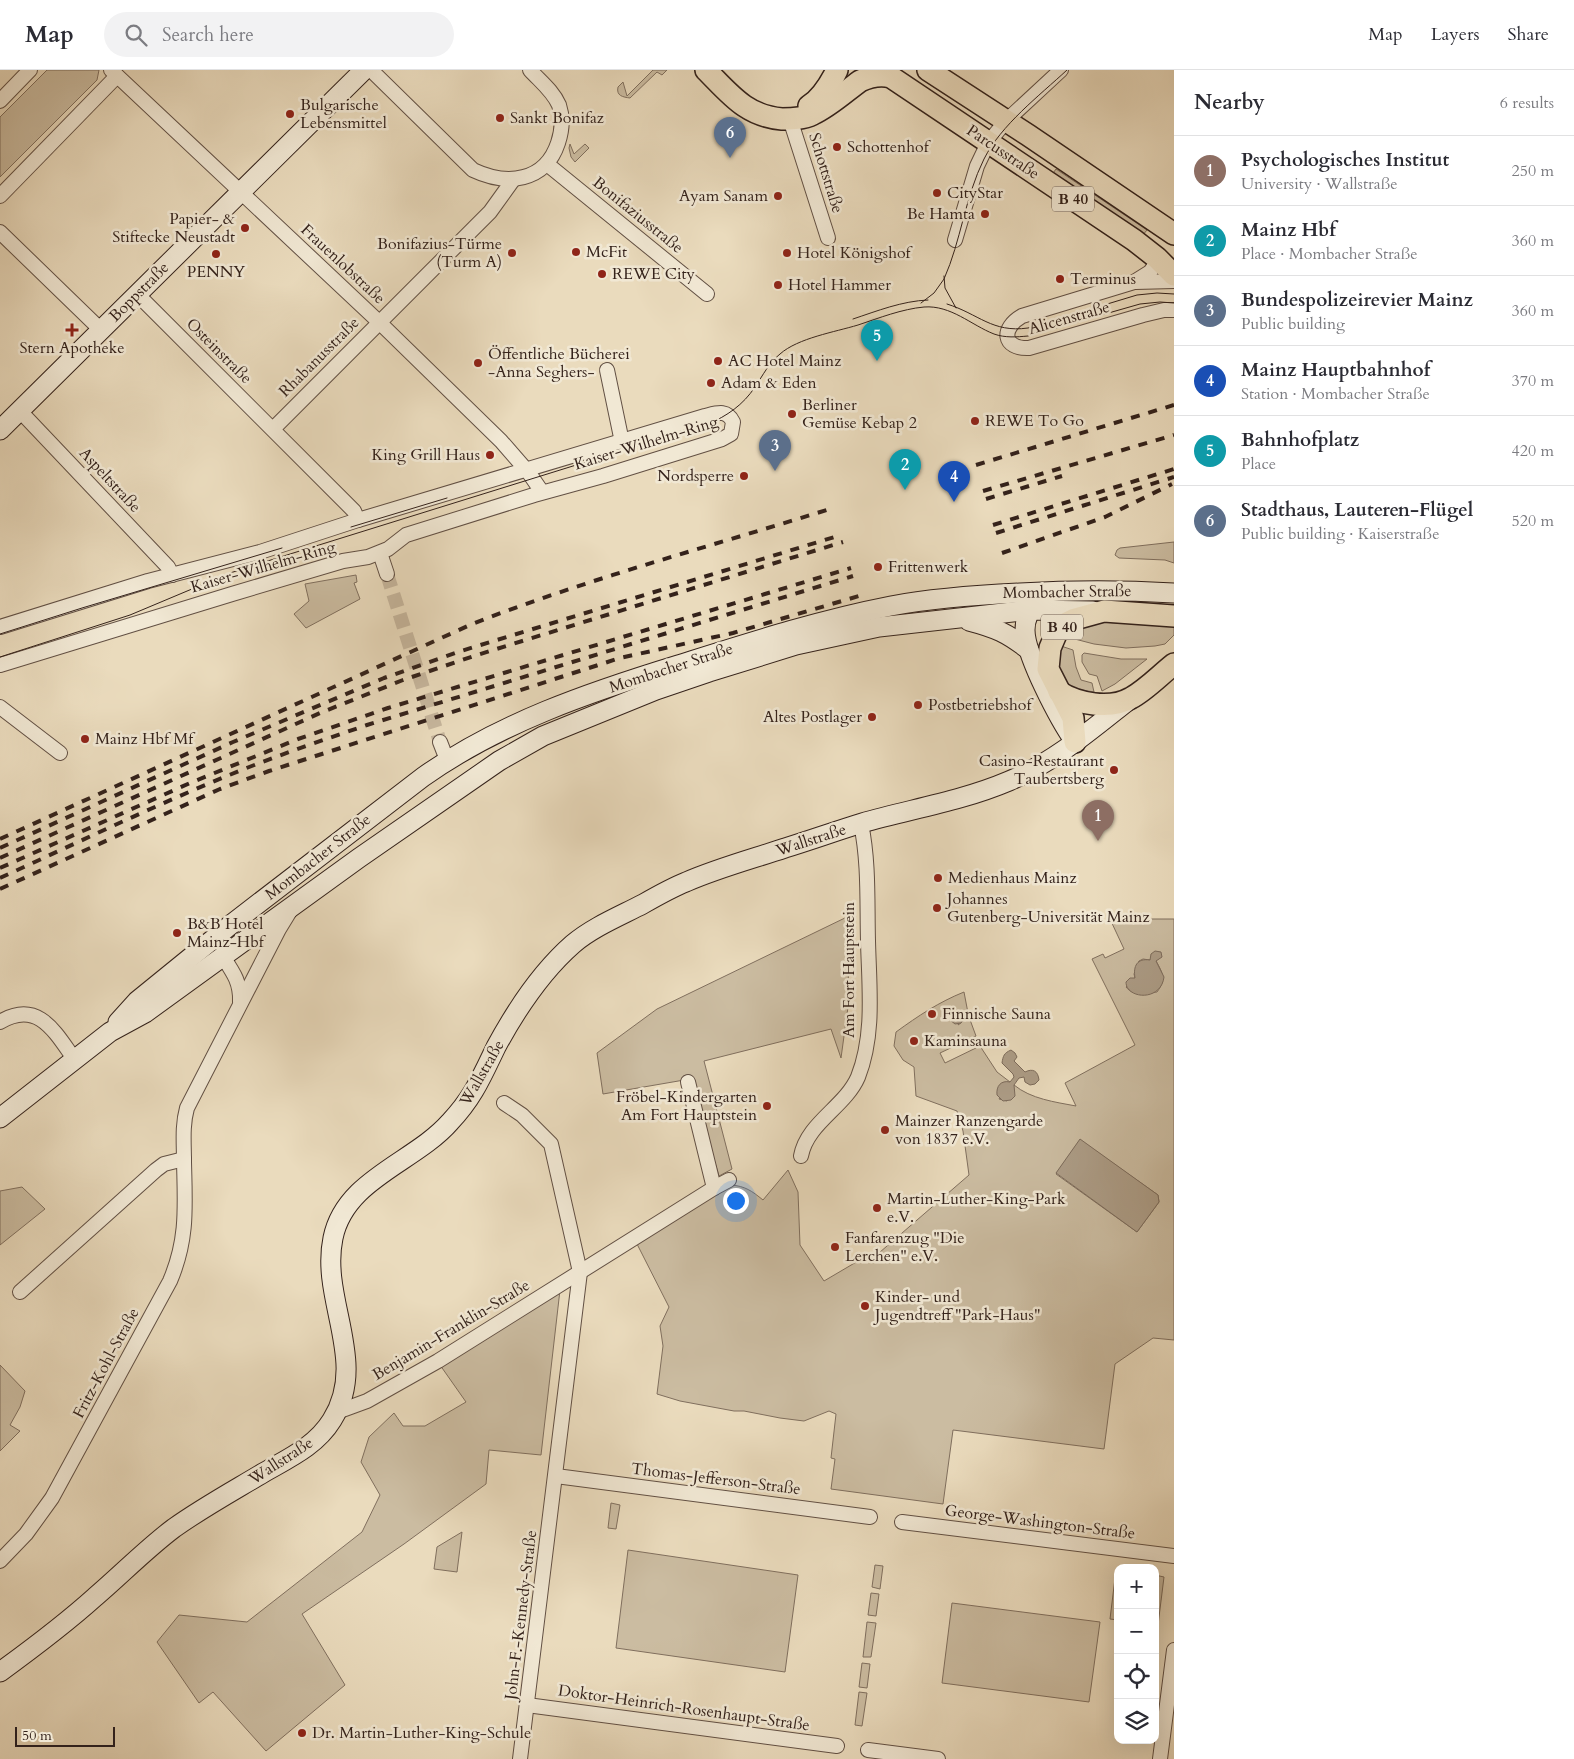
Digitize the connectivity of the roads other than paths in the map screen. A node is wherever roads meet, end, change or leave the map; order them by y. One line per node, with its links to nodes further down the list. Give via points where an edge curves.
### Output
1 (30, 70): 12 (street)
2 (364, 70): 18 (main road, Boppstraße)
3 (371, 70): 17 (street, via 473,170 486,176)
4 (530, 70): 16 (street, via 550,91 561,116 560,139)
5 (706, 70): 13 (main road, B 40, via 748,109 760,115)
6 (837, 70): 13 (main road, via 822,94)
7 (865, 70): 11 (main road)
8 (928, 70): 14 (main road, Parcusstraße / B 40)
9 (1061, 70): 14 (street)
10 (114, 73): 18 (street, Frauenlobstraße); 19 (street)
11 (845, 93): 13 (main road, B 40, via 811,115); 15 (main road, Parcusstraße / B 40, via 868,78 878,75 891,77)
12 (0, 101)
13 (790, 119): 22 (street, Schottstraße)
14 (1006, 121): 15 (street); 21 (main road, Parcusstraße / B 40)
15 (988, 143): 23 (street, via 976,166); 24 (main road, Parcusstraße / B 40)
16 (547, 164): 17 (street, via 530,175); 29 (street, Bonifaziusstraße)
17 (513, 180): 31 (street, Rhabanusstraße, via 490,212)
18 (240, 192): 28 (main road, Boppstraße); 31 (street, Frauenlobstraße)
19 (0, 196)
20 (0, 232): 32 (street)
21 (1174, 234)
22 (828, 238)
23 (955, 240)
24 (1157, 258): 25 (main road, B 40); 27 (street, Alicenstraße, via 1150,272)
25 (1174, 275)
26 (1174, 281): 27 (street)
27 (1134, 282): 30 (street, Alicenstraße, via 1022,316 1005,332 1012,345 1030,348 1143,315)
28 (137, 294): 32 (main road, Boppstraße); 35 (street, Osteinstraße)
29 (707, 294)
30 (1174, 310)
31 (379, 322): 35 (street, Rhabanusstraße); 38 (street, Frauenlobstraße)
32 (101, 330): 34 (main road, Boppstraße)
33 (607, 370): 37 (street)
34 (20, 411): 36 (main road, Boppstraße); 43 (street, Aspeltstraße, via 168,567)
35 (273, 429): 40 (street, Osteinstraße)
36 (0, 430)
37 (622, 442): 38 (street, Kaiser-Wilhelm-Ring); 39 (street, Kaiser-Wilhelm-Ring, via 717,413 727,413 733,422 731,434 722,439)
38 (527, 470): 39 (street, Frauenlobstraße); 40 (street, Kaiser-Wilhelm-Ring)
39 (542, 492): 41 (street, Kaiser-Wilhelm-Ring, via 406,535)
40 (356, 515): 43 (street, Kaiser-Wilhelm-Ring, via 260,552)
41 (380, 553): 42 (street); 55 (street, Kaiser-Wilhelm-Ring, via 343,561)
42 (387, 574)
43 (172, 575): 51 (street, Kaiser-Wilhelm-Ring)
44 (1062, 591): 45 (main road, Mombacher Straße); 46 (main road, Mombacher Straße); 47 (main road, via 1043,599)
45 (1174, 593)
46 (997, 594): 47 (main road, via 1012,597); 52 (main road, Mombacher Straße, via 891,606)
47 (1030, 610): 48 (main road, Mombacher Straße); 50 (main road, Mombacher Straße); 53 (main road, via 1025,625); 56 (main road, via 1042,651)
48 (1104, 611): 49 (main road, Mombacher Straße / B 40); 56 (main road, Mombacher Straße / B 40, via 1065,624 1052,640 1049,656)
49 (1174, 616)
50 (958, 618): 52 (main road, Mombacher Straße); 53 (main road, via 998,629)
51 (0, 627)
52 (791, 638): 63 (main road, Mombacher Straße, via 635,678 521,721); 65 (main road, Mombacher Straße, via 543,736 499,761)
53 (1029, 650): 56 (main road)
54 (1174, 664): 58 (main road, Wallstraße)
55 (0, 665)
56 (1042, 668): 57 (main road); 61 (main road, via 1061,721)
57 (1059, 692): 58 (main road, Wallstraße, via 1082,703 1114,703); 61 (main road, via 1073,718)
58 (1130, 699): 61 (main road, Wallstraße)
59 (0, 707): 62 (street)
60 (440, 742): 63 (street)
61 (1075, 742): 64 (main road, Wallstraße, via 1034,769 1001,784)
62 (60, 753)
63 (447, 760): 66 (main road, Mombacher Straße)
64 (861, 824): 75 (street, Am Fort Hauptstein, via 868,908 868,1040 857,1078 806,1140); 81 (main road, Wallstraße, via 683,883 576,941 560,957 518,1010 479,1085 447,1127 368,1184 342,1213 333,1236 331,1256 347,1370 346,1388)
65 (295, 904): 67 (main road, Mombacher Straße); 68 (street, Fritz-Kohl-Straße)
66 (233, 923): 67 (main road); 70 (main road, Mombacher Straße, via 137,1001)
67 (223, 957): 68 (street, Fritz-Kohl-Straße, via 240,986); 70 (main road, Mombacher Straße, via 145,1013)
68 (239, 1006): 76 (street, Fritz-Kohl-Straße, via 187,1108 183,1126)
69 (0, 1022): 71 (street, via 24,1013 36,1016 56,1033)
70 (110, 1032): 71 (main road, Mombacher Straße)
71 (75, 1060): 74 (main road, Mombacher Straße)
72 (688, 1082): 78 (street)
73 (504, 1104): 79 (street, via 522,1115 551,1144)
74 (0, 1118)
75 (801, 1156)
76 (184, 1158): 80 (street, via 156,1170); 86 (street, Fritz-Kohl-Straße, via 184,1232 180,1257 170,1281 52,1498 26,1534)
77 (729, 1180): 78 (street, Benjamin-Franklin-Straße)
78 (714, 1188): 79 (street, Benjamin-Franklin-Straße)
79 (580, 1272): 81 (street, Benjamin-Franklin-Straße, via 438,1361 367,1401); 82 (street)
80 (20, 1292)
81 (337, 1412): 88 (main road, Wallstraße, via 307,1448 178,1525 51,1635)
82 (556, 1476): 83 (street, Thomas-Jefferson-Straße); 89 (street, John-F.-Kennedy-Straße)
83 (870, 1517)
84 (902, 1522): 85 (street, George-Washington-Straße)
85 (1174, 1556)
86 (0, 1561)
87 (1174, 1650): 94 (street)
88 (0, 1672)
89 (527, 1705): 90 (street, Doktor-Heinrich-Rosenhaupt-Straße); 92 (street, John-F.-Kennedy-Straße)
90 (837, 1746)
91 (868, 1750): 93 (street)
92 (520, 1759)
93 (938, 1759)
94 (1160, 1759)

